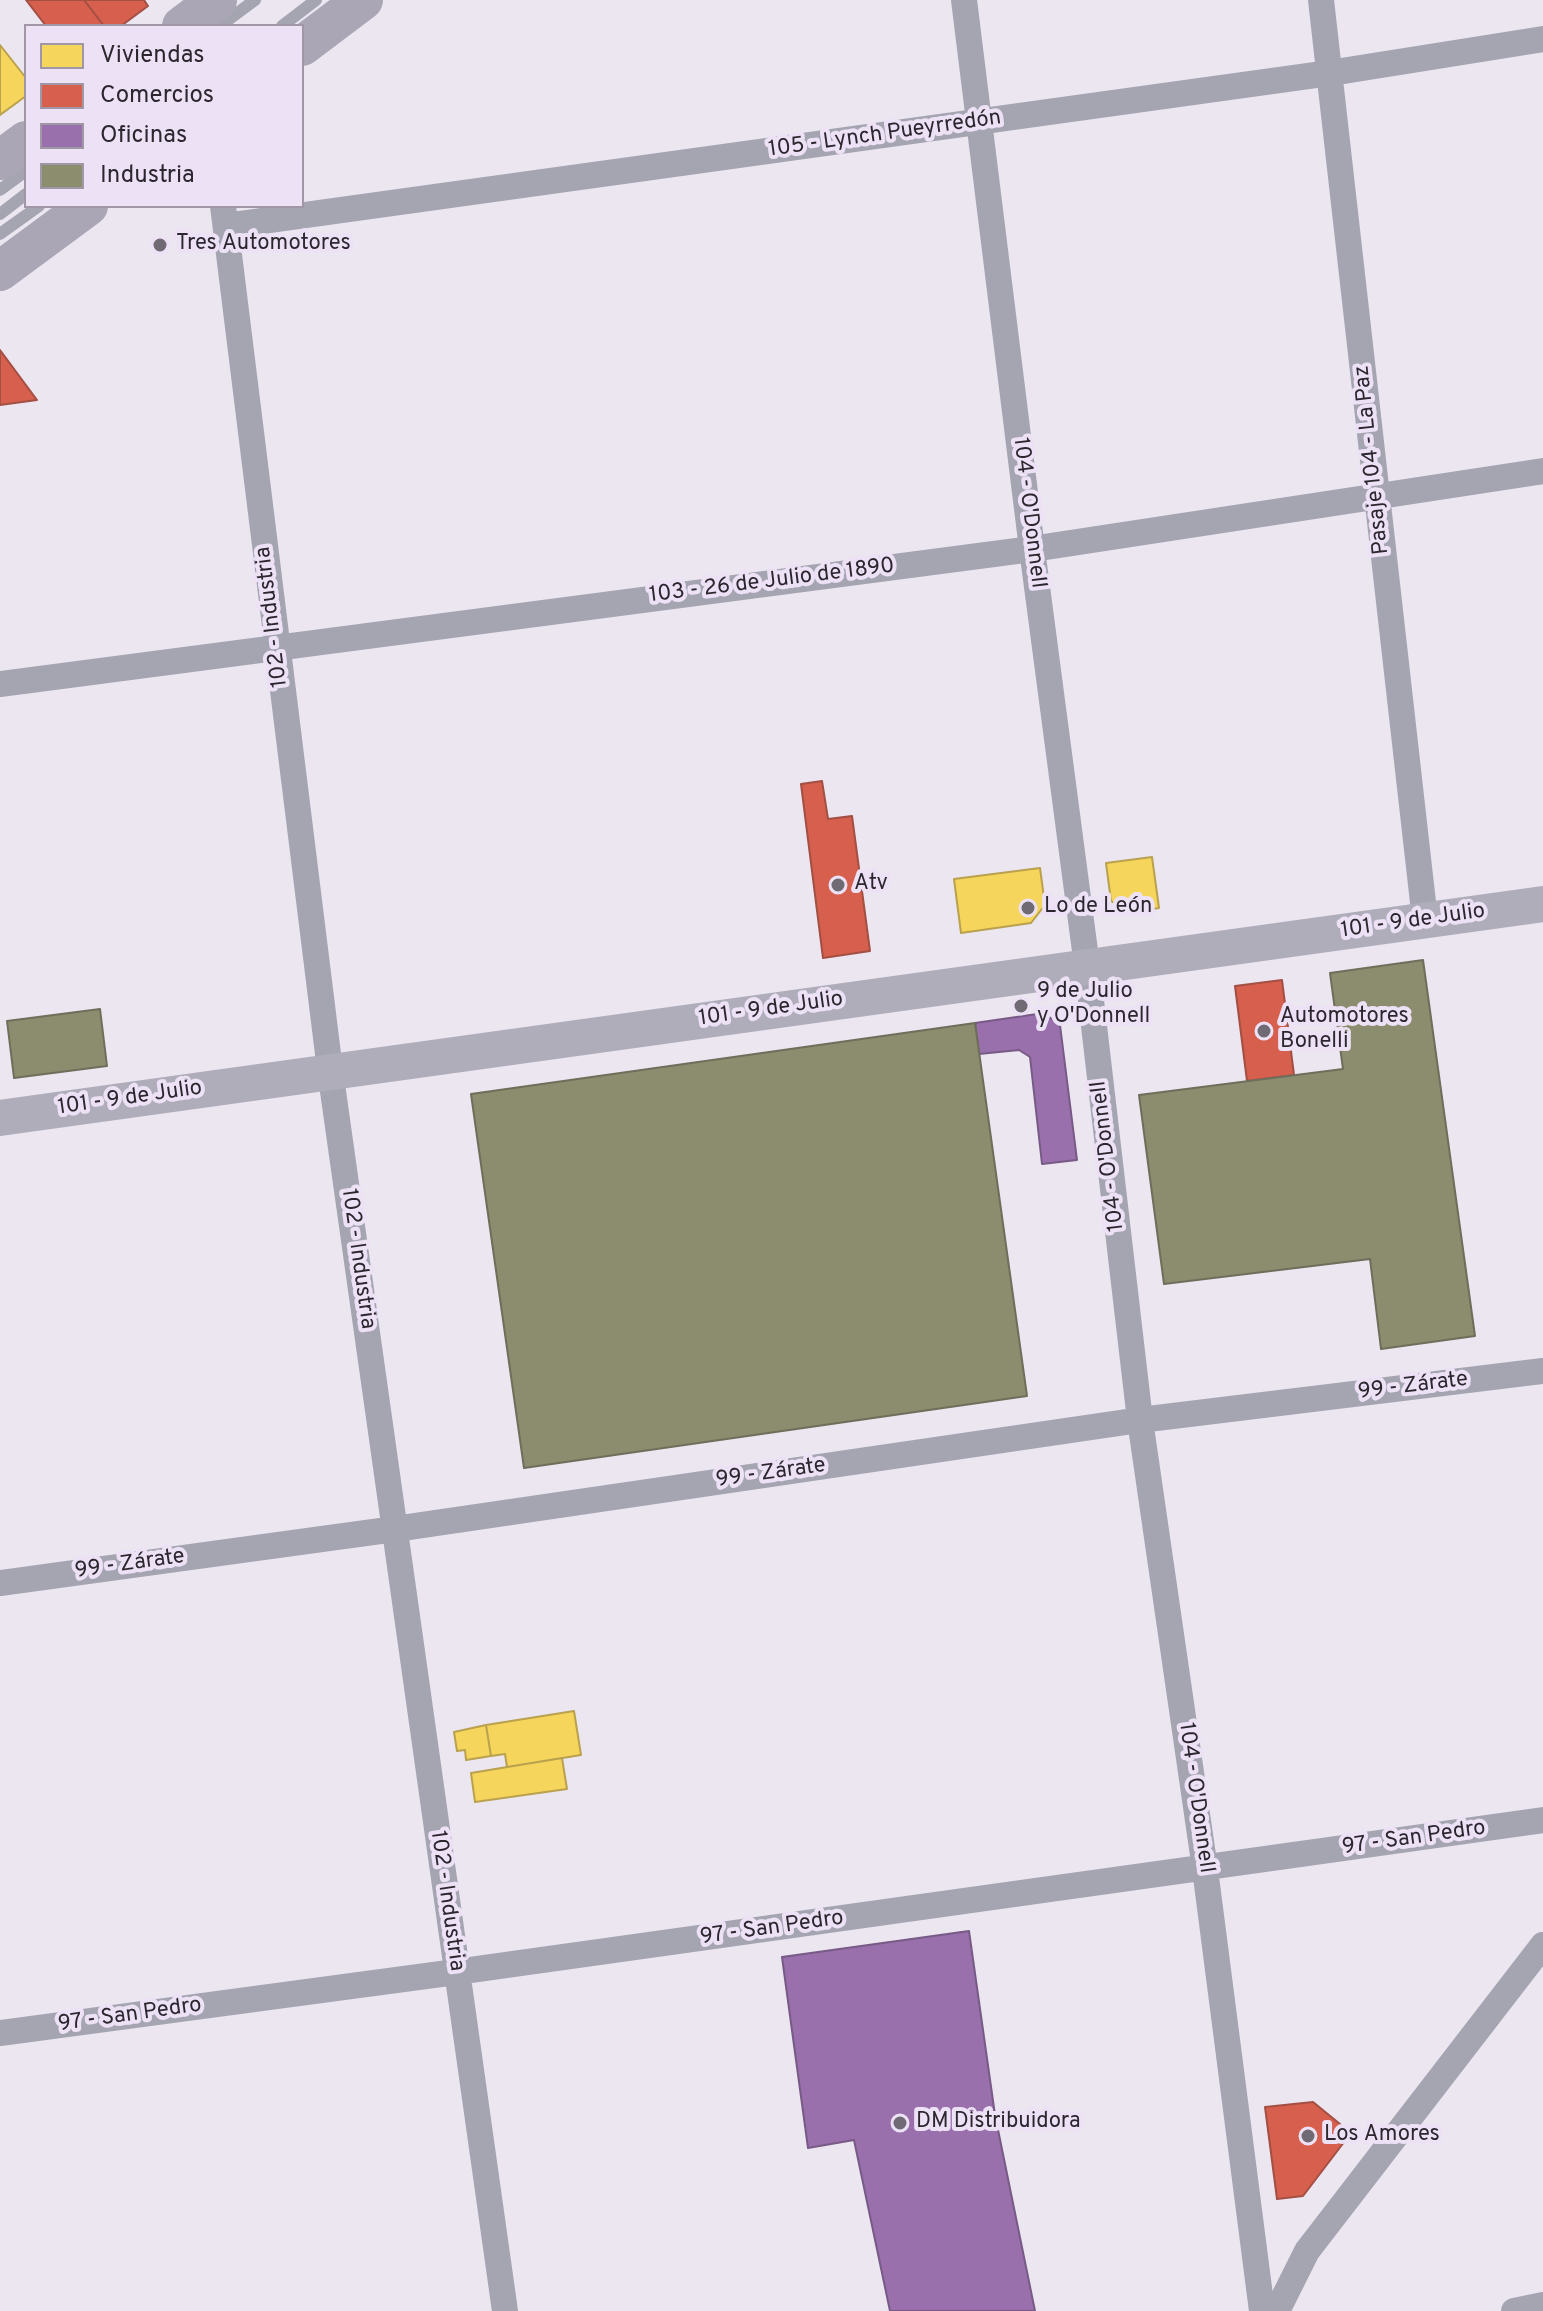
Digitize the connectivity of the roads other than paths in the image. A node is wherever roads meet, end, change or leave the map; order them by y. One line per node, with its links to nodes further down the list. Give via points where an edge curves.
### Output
1 (217, 0): 7 (main road)
2 (255, 0): 8 (lane)
3 (316, 0): 9 (lane)
4 (363, 0): 11 (main road)
5 (964, 0): 13 (street, 104 - O'Donnell)
6 (1321, 0): 12 (street, Pasaje 104 - La Paz)
7 (185, 24)
8 (223, 24)
9 (285, 24)
10 (1543, 39): 12 (street, 105 - Lynch Pueyrredón)
11 (304, 44)
12 (1330, 73): 13 (street, 105 - Lynch Pueyrredón); 28 (street, Pasaje 104 - La Paz)
13 (979, 122): 19 (street, 105 - Lynch Pueyrredón); 29 (street, 104 - O'Donnell)
14 (24, 142): 15 (main road)
15 (0, 160)
16 (24, 172): 17 (lane)
17 (0, 190)
18 (24, 196): 23 (lane)
19 (304, 206)
20 (36, 208): 25 (lane)
21 (85, 208): 26 (main road)
22 (289, 208): 24 (street, 105 - Lynch Pueyrredón)
23 (0, 214)
24 (225, 216): 30 (street, 102 - Industria)
25 (0, 234)
26 (0, 271)
27 (1543, 471): 28 (street, 103 - 26 de Julio de 1890)
28 (1377, 496): 29 (street, 103 - 26 de Julio de 1890); 33 (street, Pasaje 104 - La Paz)
29 (1032, 549): 30 (street, 103 - 26 de Julio de 1890); 34 (street, 104 - O'Donnell)
30 (276, 646): 31 (street, 103 - 26 de Julio de 1890); 35 (street, 102 - Industria)
31 (0, 684)
32 (1543, 904): 33 (street, 101 - 9 de Julio)
33 (1425, 920): 34 (street, 101 - 9 de Julio)
34 (1087, 966): 35 (street, 101 - 9 de Julio); 38 (street, 104 - O'Donnell)
35 (330, 1070): 36 (street, 101 - 9 de Julio); 39 (street, 102 - Industria)
36 (0, 1118)
37 (1543, 1371): 38 (street, 99 - Zárate)
38 (1140, 1420): 39 (street, 99 - Zárate); 42 (street, 104 - O'Donnell)
39 (395, 1529): 40 (street, 99 - Zárate); 44 (street, 102 - Industria)
40 (0, 1583)
41 (1543, 1820): 42 (street, 97 - San Pedro)
42 (1205, 1869): 44 (street, 97 - San Pedro); 48 (street, 104 - O'Donnell)
43 (1543, 1945): 49 (street, via 1307,2251)
44 (456, 1972): 45 (street, 97 - San Pedro); 47 (street, 102 - Industria)
45 (0, 2033)
46 (1543, 2305): 50 (street)
47 (505, 2311)
48 (1262, 2311)
49 (1277, 2311)
50 (1514, 2311)

